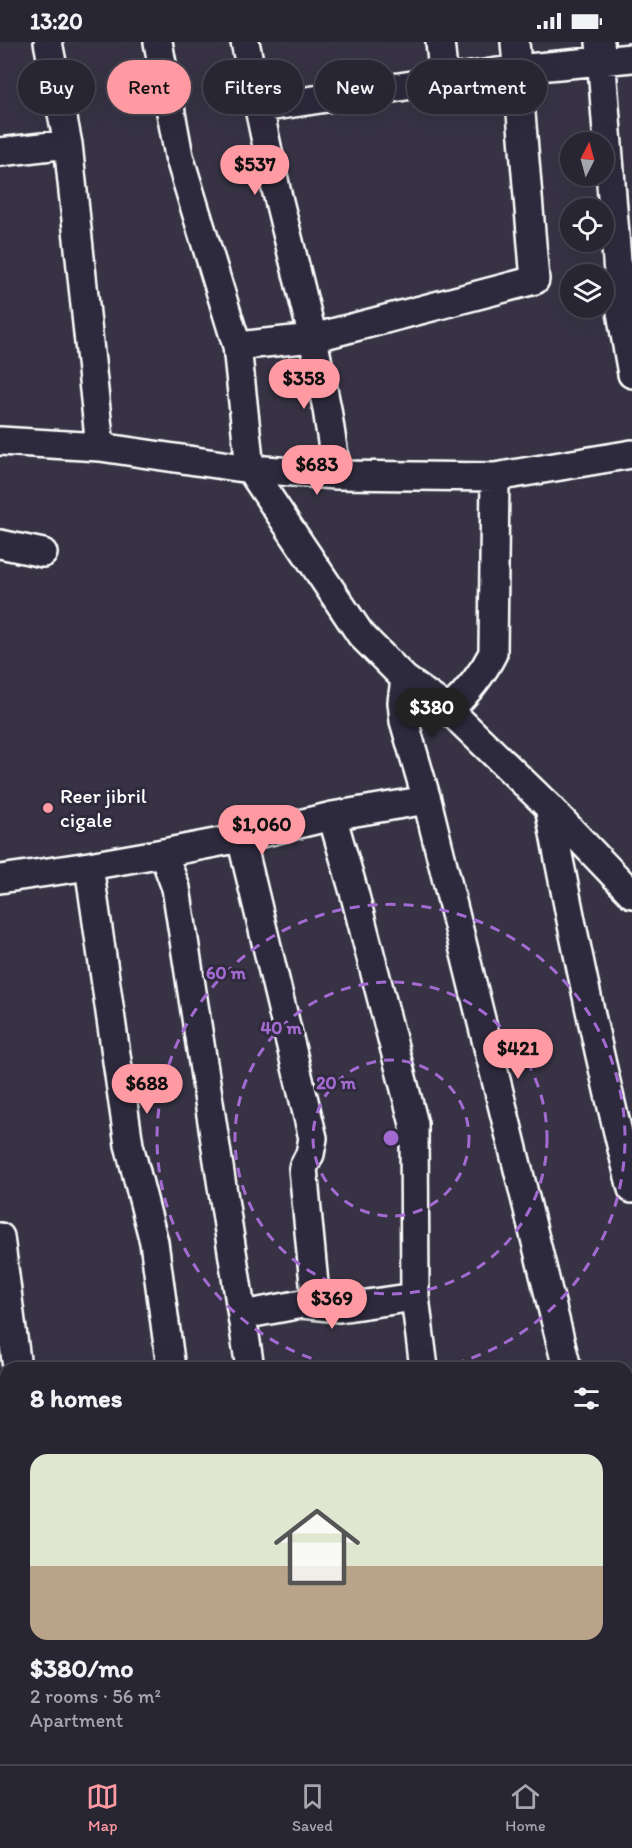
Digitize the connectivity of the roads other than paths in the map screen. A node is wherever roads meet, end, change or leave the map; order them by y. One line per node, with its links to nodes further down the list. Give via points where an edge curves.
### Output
1 (48, 42): 16 (street)
2 (158, 42): 20 (street, via 179,156)
3 (246, 42): 8 (street)
4 (440, 42): 9 (street)
5 (515, 42): 10 (street)
6 (600, 52): 7 (street); 11 (street); 18 (street)
7 (632, 58)
8 (250, 60)
9 (442, 60)
10 (516, 60)
11 (547, 63)
12 (407, 86): 13 (street)
13 (303, 102)
14 (262, 114): 19 (street, via 276,189)
15 (521, 114): 19 (street, via 536,280)
16 (68, 144): 17 (street); 23 (street)
17 (0, 152)
18 (623, 244): 21 (street, via 621,312)
19 (313, 338): 20 (street); 26 (street)
20 (237, 346): 25 (street)
21 (632, 374)
22 (0, 441): 23 (street)
23 (100, 447): 25 (street)
24 (632, 454): 27 (street)
25 (250, 469): 26 (street); 30 (street, via 361,635)
26 (336, 475): 27 (street)
27 (495, 477): 31 (street, via 493,652 481,676)
28 (0, 544): 29 (street)
29 (43, 553)
30 (405, 679): 31 (street); 32 (street, via 404,721)
31 (449, 710): 33 (street)
32 (427, 800): 34 (street); 49 (street)
33 (549, 807): 39 (street); 40 (street, via 571,928)
34 (332, 816): 35 (street); 42 (street, via 414,1124)
35 (241, 838): 36 (street); 43 (street, via 313,1138 303,1168)
36 (163, 853): 37 (street); 44 (street, via 176,888)
37 (89, 867): 38 (street); 46 (street, via 129,1144 154,1242)
38 (0, 879)
39 (632, 894)
40 (632, 1189)
41 (0, 1237): 45 (street)
42 (415, 1297): 43 (street, via 339,1308); 48 (street)
43 (316, 1305): 44 (street)
44 (243, 1315): 47 (street)
45 (16, 1362)
46 (170, 1362)
47 (249, 1362)
48 (423, 1362)
49 (566, 1362)

